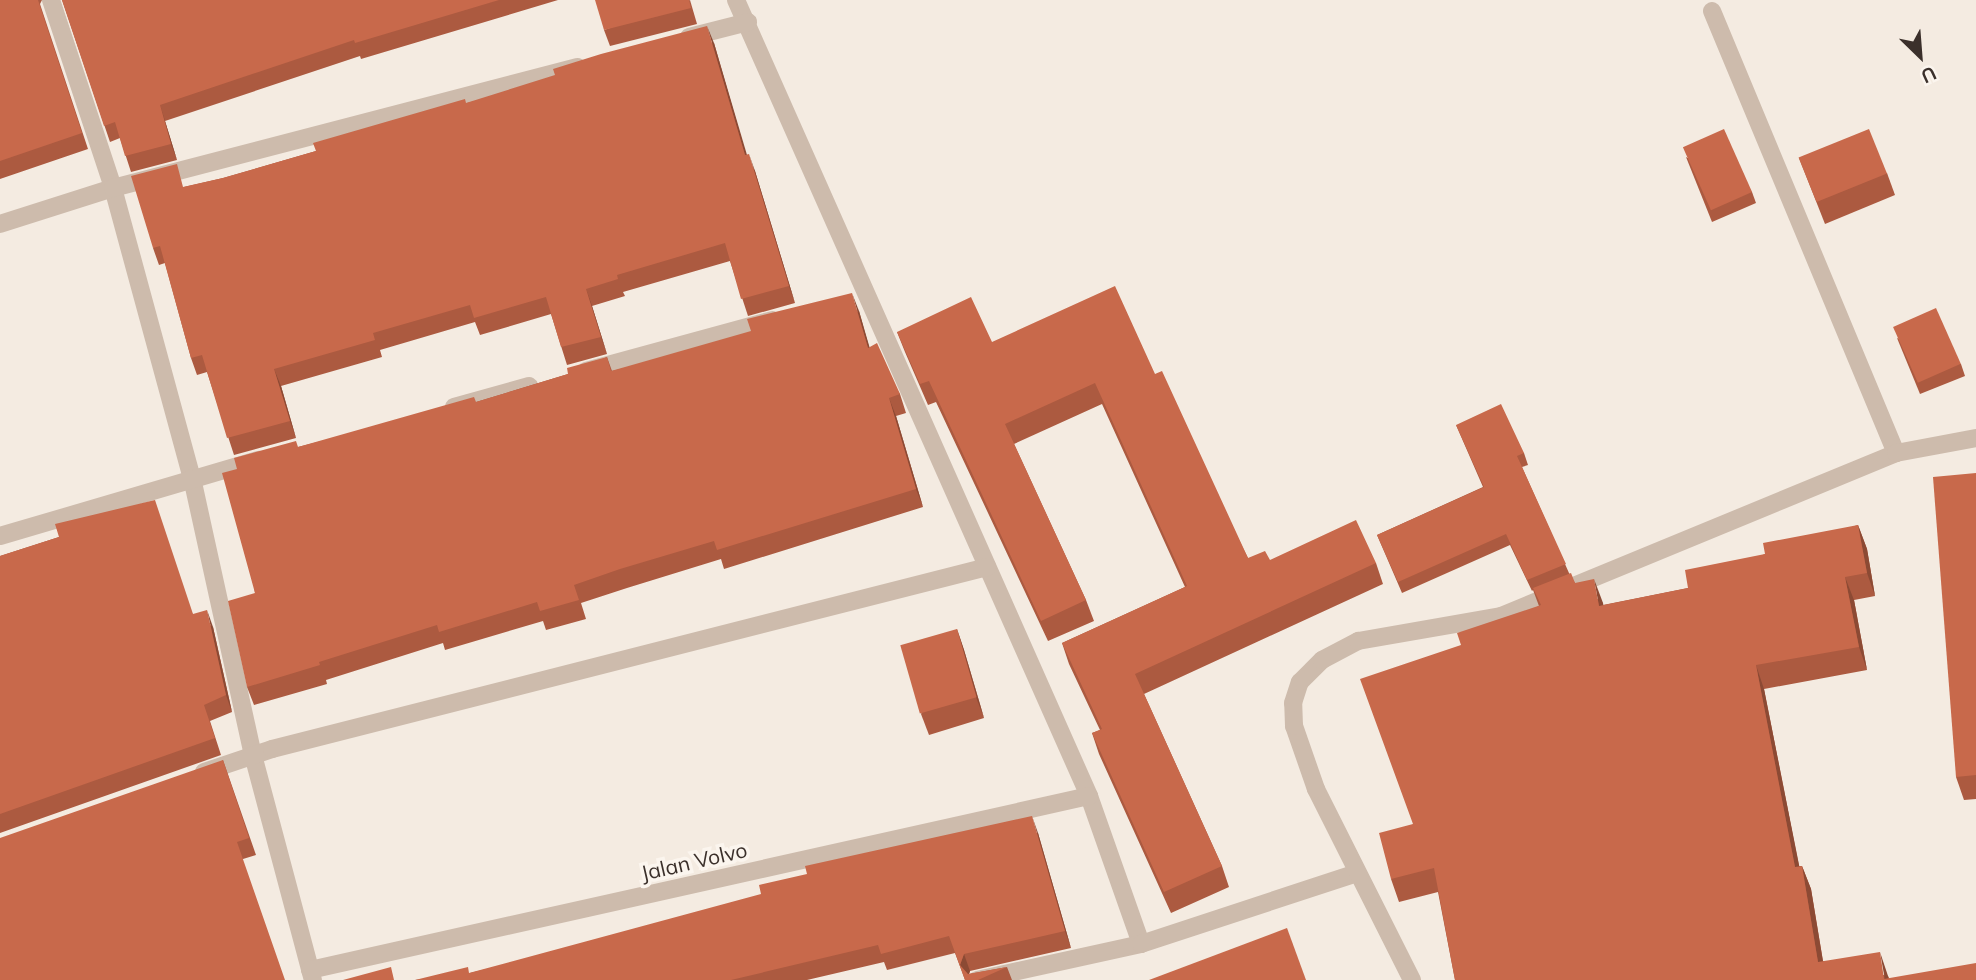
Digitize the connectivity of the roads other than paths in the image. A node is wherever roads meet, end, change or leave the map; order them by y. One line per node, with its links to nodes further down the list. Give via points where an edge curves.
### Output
1 (51, 0): 7 (street)
2 (736, 0): 4 (street)
3 (1712, 11): 14 (street)
4 (748, 22): 5 (street); 18 (street, via 861,296)
5 (667, 43)
6 (600, 61): 7 (street)
7 (113, 188): 8 (street); 16 (street)
8 (0, 224)
9 (786, 317): 10 (street)
10 (570, 375)
11 (543, 383): 12 (street)
12 (435, 412)
13 (1976, 438): 14 (street)
14 (1896, 453): 22 (street, via 1501,616 1357,641 1322,660 1300,681 1293,703 1294,726 1316,789)
15 (273, 456): 16 (street)
16 (192, 478): 17 (street); 19 (street)
17 (0, 536)
18 (987, 567): 19 (street); 21 (street)
19 (253, 755): 20 (street); 24 (street)
20 (190, 778)
21 (1088, 796): 23 (street); 24 (street, Jalan Volvo)
22 (1357, 873): 23 (street); 26 (street)
23 (1141, 944): 25 (street)
24 (312, 975)
25 (977, 980)
26 (1412, 980)

